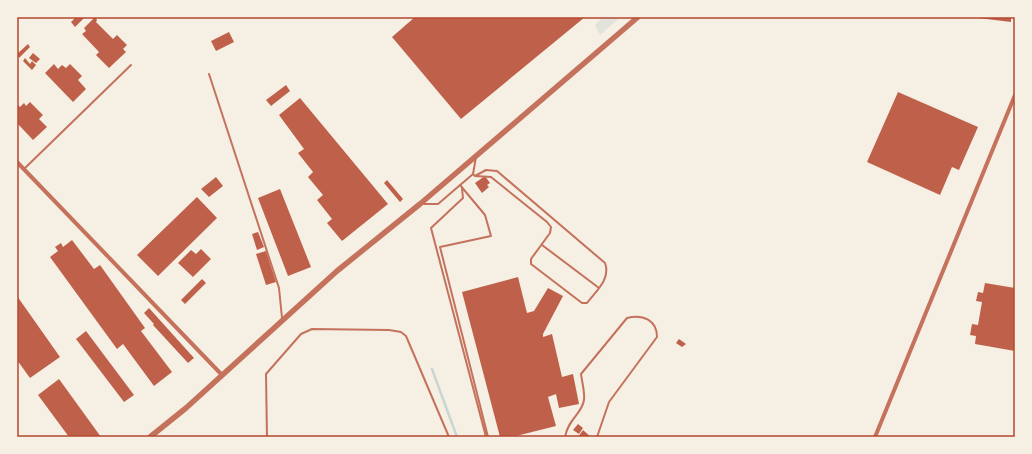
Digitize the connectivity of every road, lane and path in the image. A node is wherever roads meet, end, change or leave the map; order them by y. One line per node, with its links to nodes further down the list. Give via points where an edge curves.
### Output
1 (638, 17): 5 (street)
2 (131, 65): 7 (lane)
3 (209, 74): 14 (lane, via 279,288)
4 (1015, 95): 22 (street)
5 (477, 154): 8 (lane); 11 (street)
6 (17, 162): 7 (street)
7 (24, 169): 15 (street)
8 (474, 175): 9 (lane); 12 (lane, via 491,177 547,222 551,227 550,234); 13 (lane, via 486,170 497,171 605,263 608,270 606,279)
9 (460, 185): 10 (lane); 11 (lane, via 438,204)
10 (462, 188): 19 (lane, via 463,198 431,228); 19 (lane, via 486,215 491,236 440,247)
11 (420, 204): 14 (street)
12 (542, 245): 13 (lane); 13 (lane, via 531,259 531,264 582,303 587,303)
13 (598, 288)
14 (282, 319): 15 (street)
15 (222, 375): 16 (street)
16 (150, 437)
17 (267, 437): 18 (lane, via 266,374 301,334 312,329 401,332 406,336)
18 (449, 437)
19 (487, 437)
20 (565, 437): 21 (lane, via 568,424 580,410 584,400 581,374 627,318 645,317 654,323 657,337 609,402)
21 (597, 437)
22 (875, 437)

